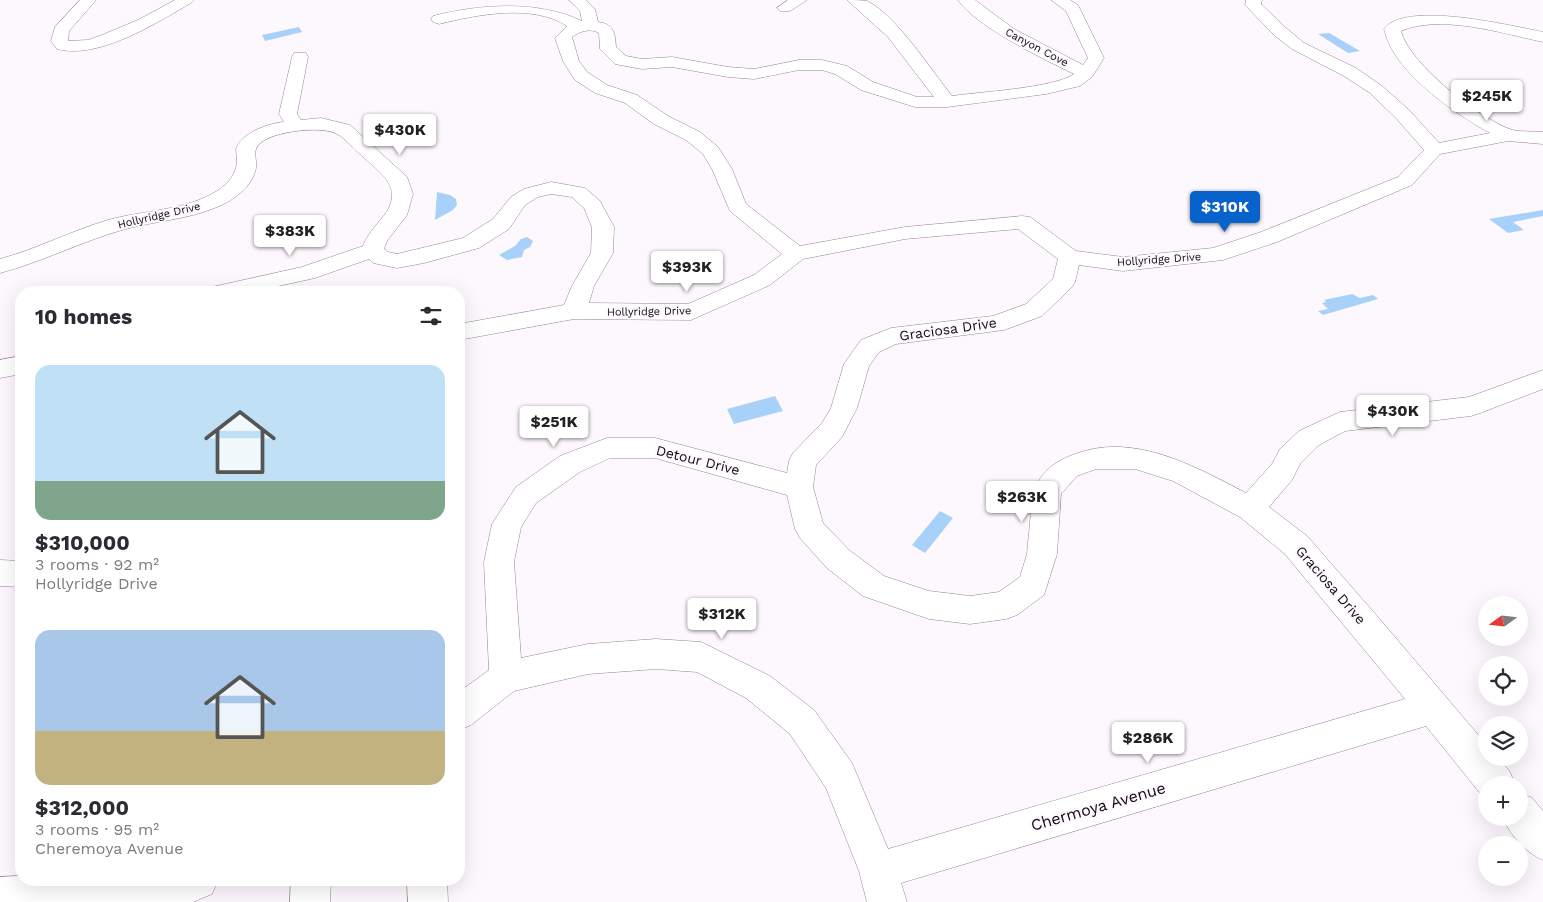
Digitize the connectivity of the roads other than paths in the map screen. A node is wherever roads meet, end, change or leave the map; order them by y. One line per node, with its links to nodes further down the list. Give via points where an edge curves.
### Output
1 (88, 0): 2 (street, via 61,30 59,41 63,46 95,44)
2 (186, 0)
3 (577, 0): 11 (street, via 587,9)
4 (799, 0): 9 (street)
5 (855, 0): 15 (street, via 871,10 899,40)
6 (966, 0): 14 (street, Canyon Cove, via 1011,36)
7 (1059, 0): 14 (street, via 1073,8 1096,58)
8 (1254, 0): 19 (street, via 1252,5 1286,37 1364,81 1389,100)
9 (785, 8)
10 (439, 19): 11 (street, via 480,10 537,10)
11 (584, 26): 15 (street, via 601,27 607,32 608,49 621,60 642,64 672,62 754,74 799,65 822,65 841,70 867,86 896,97 915,102); 21 (street, via 567,31 563,38 571,61 581,76 601,89 631,99 661,120 693,136 711,151 737,207)
12 (1543, 37): 17 (street, via 1432,19 1402,22 1392,28 1392,35 1406,57 1434,86 1455,104)
13 (300, 57): 16 (street, via 288,114)
14 (1086, 73): 15 (street, via 1074,82 1046,89)
15 (947, 102)
16 (296, 125): 20 (street, Hollyridge Drive, via 321,124 343,129 397,177 403,194 401,201 396,216 376,240); 23 (street, Hollyridge Drive, via 276,128 255,138 246,149 245,176 237,186 213,202 116,224)
17 (1508, 135): 18 (street); 19 (street)
18 (1543, 138)
19 (1434, 150): 22 (street, Hollyridge Drive, via 1405,181 1269,237 1215,255 1123,264)
20 (373, 250): 24 (street, via 307,273); 25 (street, via 381,258 397,261 443,251 471,243 501,224 518,201 531,193 551,188 578,192 593,205 603,227 602,252 583,286)
21 (796, 254): 22 (street, Hollyridge Drive, via 905,233 1022,222); 25 (street, Hollyridge Drive, via 762,280 691,312)
22 (1070, 257): 30 (street, Graciosa Drive, via 1064,282 1034,310 996,324 891,336 870,346 857,364 844,408 832,430 803,461)
23 (0, 266)
24 (247, 286)
25 (574, 311): 26 (street, Hollyridge Drive)
26 (465, 331)
27 (15, 366): 28 (street)
28 (0, 369)
29 (1543, 380): 31 (street, via 1471,406 1340,422 1310,438 1297,450)
30 (799, 487): 31 (street, Graciosa Drive, via 810,529 838,559 874,586 929,604 970,610 1006,605 1033,585 1042,554 1047,491 1068,468 1095,458 1135,458 1184,473); 34 (street, Detour Drive, via 655,448 607,448 570,464 526,495 507,524 499,562)
31 (1250, 509): 35 (street, Graciosa Drive, via 1296,545)
32 (0, 573): 33 (street)
33 (15, 574)
34 (506, 676): 36 (street); 43 (street, via 588,660 656,654 701,657 758,687 802,722 839,776)
35 (1433, 707): 37 (street, Graciosa Drive); 43 (street, Chermoya Avenue)
36 (465, 708)
37 (1490, 776)
38 (1528, 822): 39 (street)
39 (1543, 841)
40 (168, 886): 44 (street)
41 (311, 886): 45 (street)
42 (427, 886): 46 (street)
43 (882, 887)
44 (0, 897)
45 (310, 902)
46 (428, 902)

